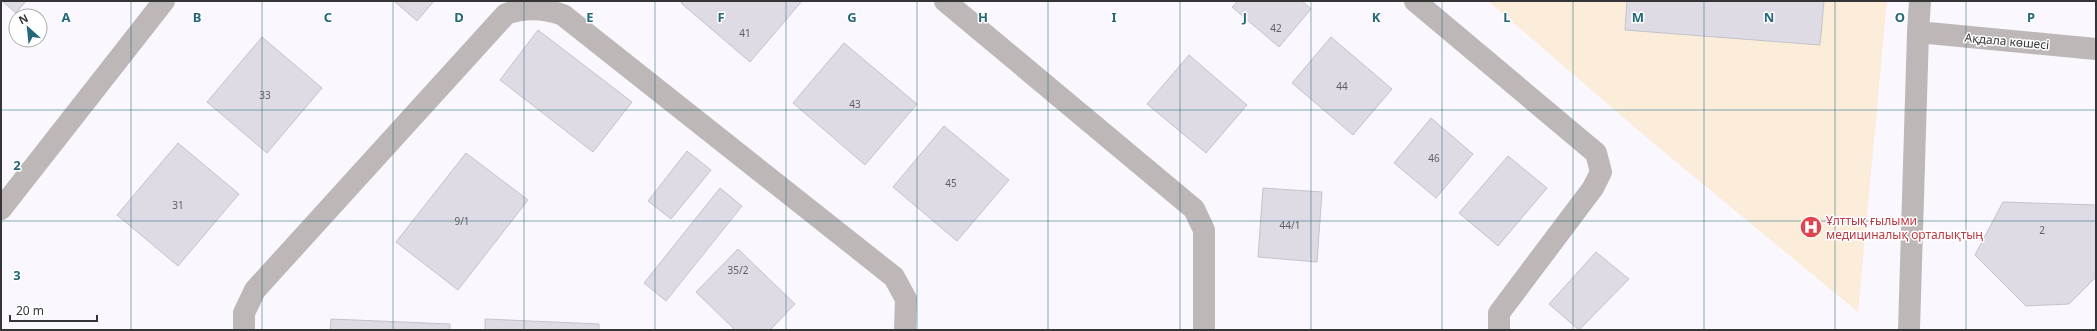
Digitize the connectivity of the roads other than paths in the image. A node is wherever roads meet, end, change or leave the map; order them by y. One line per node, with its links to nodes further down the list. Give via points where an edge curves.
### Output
1 (164, 1): 7 (street)
2 (945, 1): 10 (street, via 1194,209 1204,230)
3 (1415, 1): 11 (street, via 1596,153 1601,172 1593,188 1499,313)
4 (1920, 1): 5 (street)
5 (1918, 32): 6 (street, Ақдала көшесі); 12 (street)
6 (2096, 49)
7 (1, 210)
8 (244, 330): 9 (street, via 244,313 255,290 506,14 518,10 548,9 563,15 894,277 906,299)
9 (905, 330)
10 (1204, 330)
11 (1499, 330)
12 (1909, 330)

